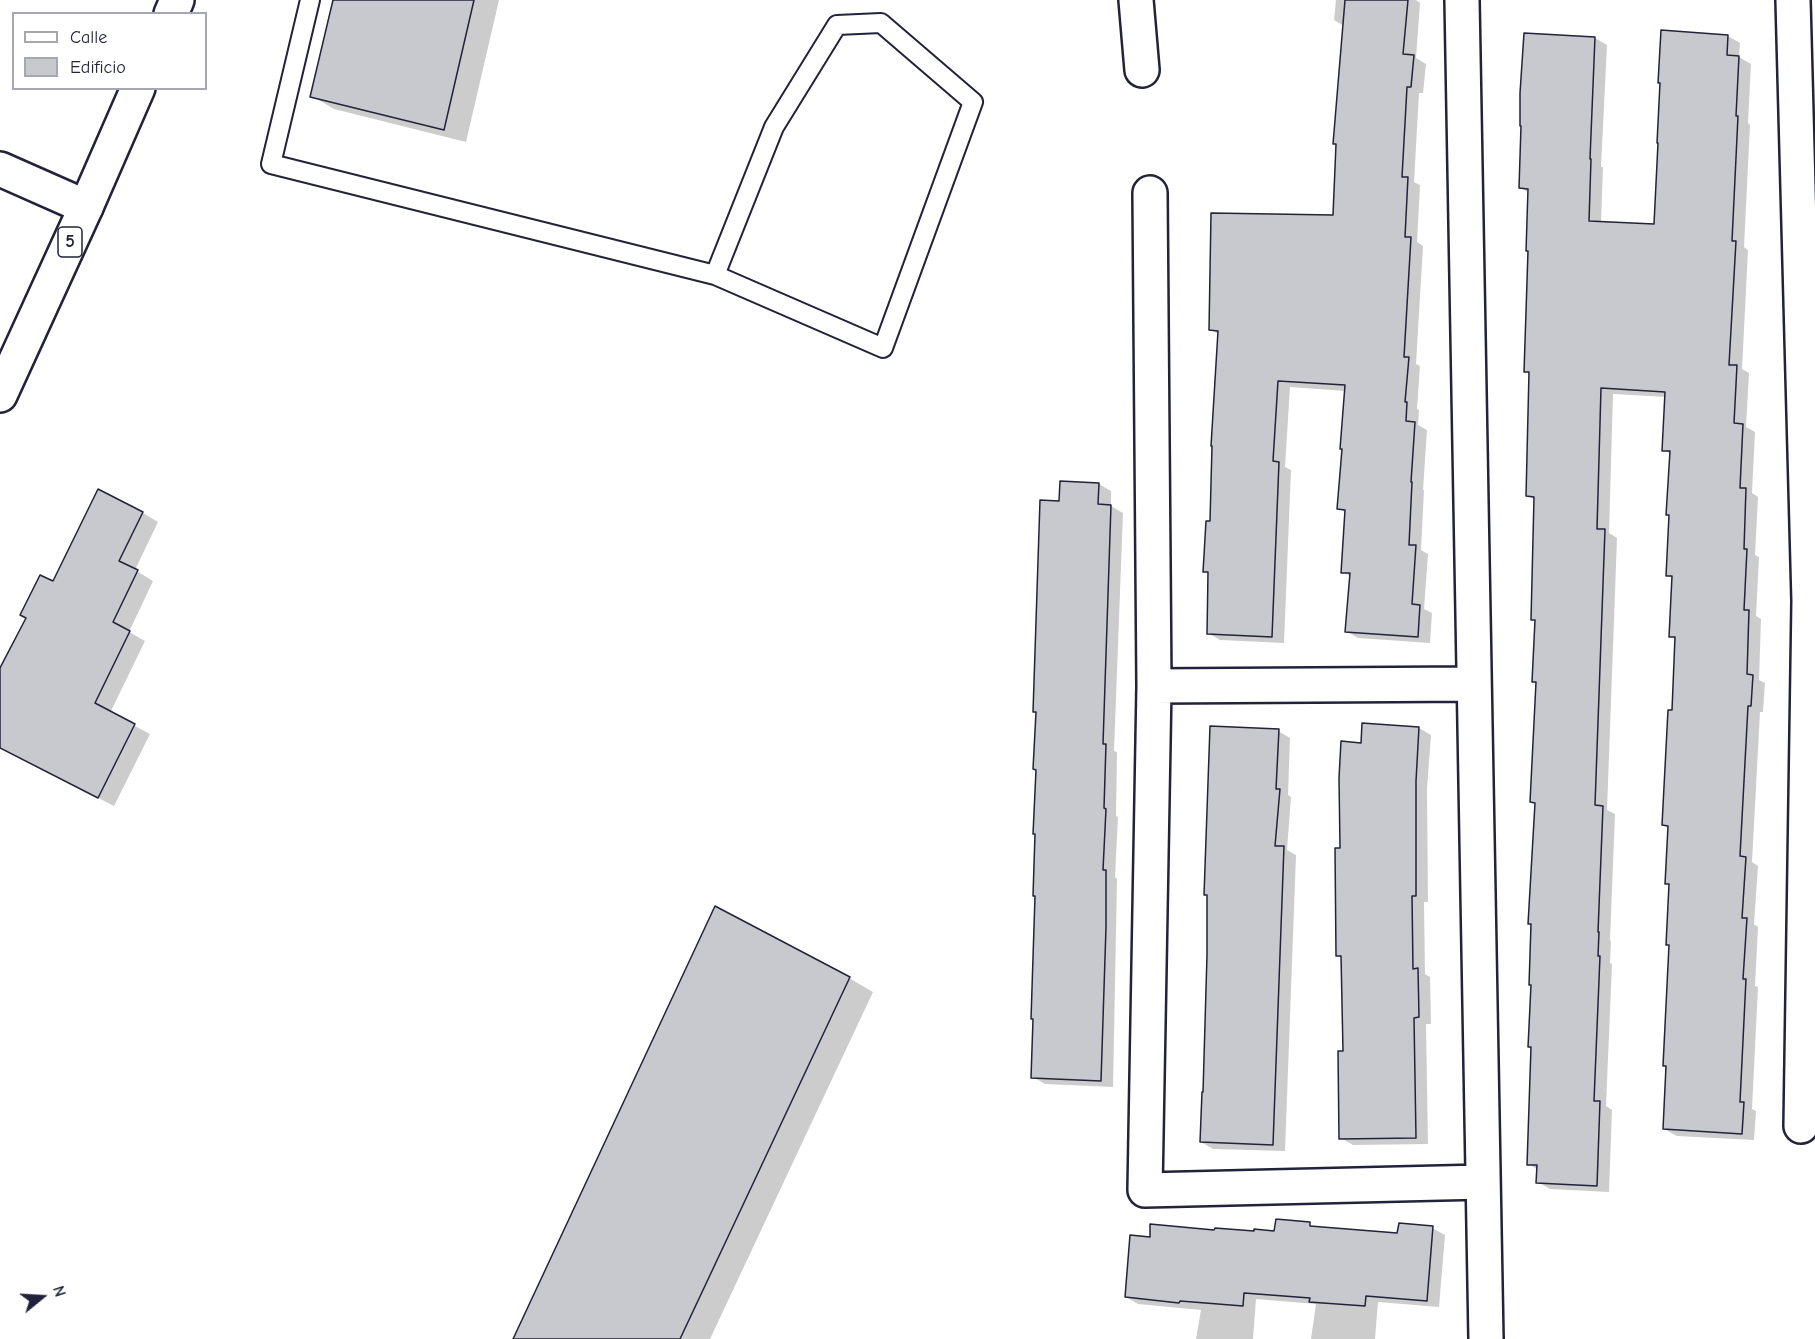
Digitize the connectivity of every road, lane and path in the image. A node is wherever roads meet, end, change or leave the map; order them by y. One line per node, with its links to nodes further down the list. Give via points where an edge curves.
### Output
1 (309, 0): 10 (lane, via 271,164)
2 (1136, 0): 5 (street)
3 (1462, 0): 12 (street)
4 (1793, 0): 14 (street, via 1809,601)
5 (1142, 70)
6 (137, 90): 9 (street, 5)
7 (0, 169): 9 (street)
8 (1150, 193): 13 (street)
9 (86, 207): 11 (street, 5)
10 (715, 276): 10 (lane, via 883,348 973,102 881,23 837,25 774,127)
11 (0, 395)
12 (1474, 684): 13 (street); 15 (street)
13 (1154, 686): 15 (street, via 1145,1190)
14 (1801, 1126)
15 (1483, 1182): 16 (street)
16 (1486, 1339)

